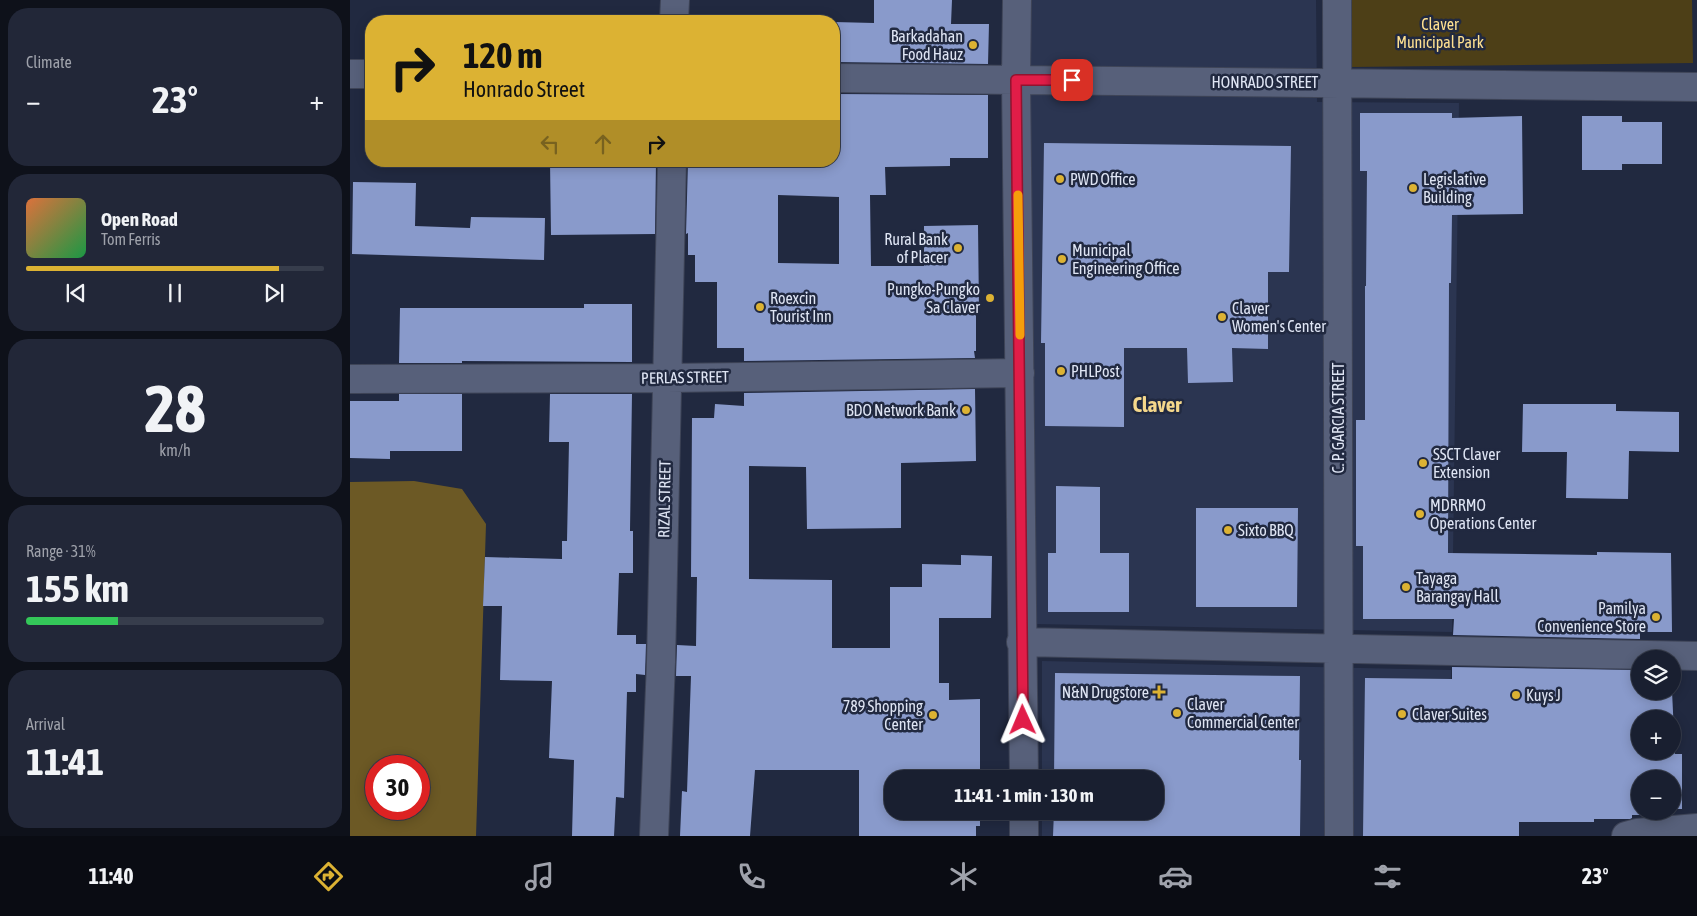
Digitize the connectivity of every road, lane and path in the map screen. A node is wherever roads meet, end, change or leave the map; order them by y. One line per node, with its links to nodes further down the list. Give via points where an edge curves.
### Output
1 (675, 0): 4 (street)
2 (1017, 0): 8 (street)
3 (1336, 0): 9 (street, C. P. GARCIA STREET)
4 (674, 15)
5 (350, 74): 6 (street)
6 (365, 74)
7 (840, 78): 8 (street, HONRADO STREET)
8 (1016, 80): 9 (street, HONRADO STREET); 12 (street)
9 (1337, 83): 10 (street, HONRADO STREET); 16 (street, C. P. GARCIA STREET)
10 (1697, 86)
11 (672, 167): 13 (street, RIZAL STREET)
12 (1020, 373): 13 (street, PERLAS STREET); 15 (street)
13 (668, 378): 14 (street, PERLAS STREET); 21 (street, RIZAL STREET)
14 (350, 379)
15 (1022, 642): 16 (street); 18 (street)
16 (1338, 649): 17 (street); 23 (street, C. P. GARCIA STREET)
17 (1697, 656)
18 (1024, 770)
19 (1024, 820): 22 (street)
20 (1697, 828): 24 (street)
21 (654, 836)
22 (1024, 836)
23 (1339, 836)
24 (1626, 836)

